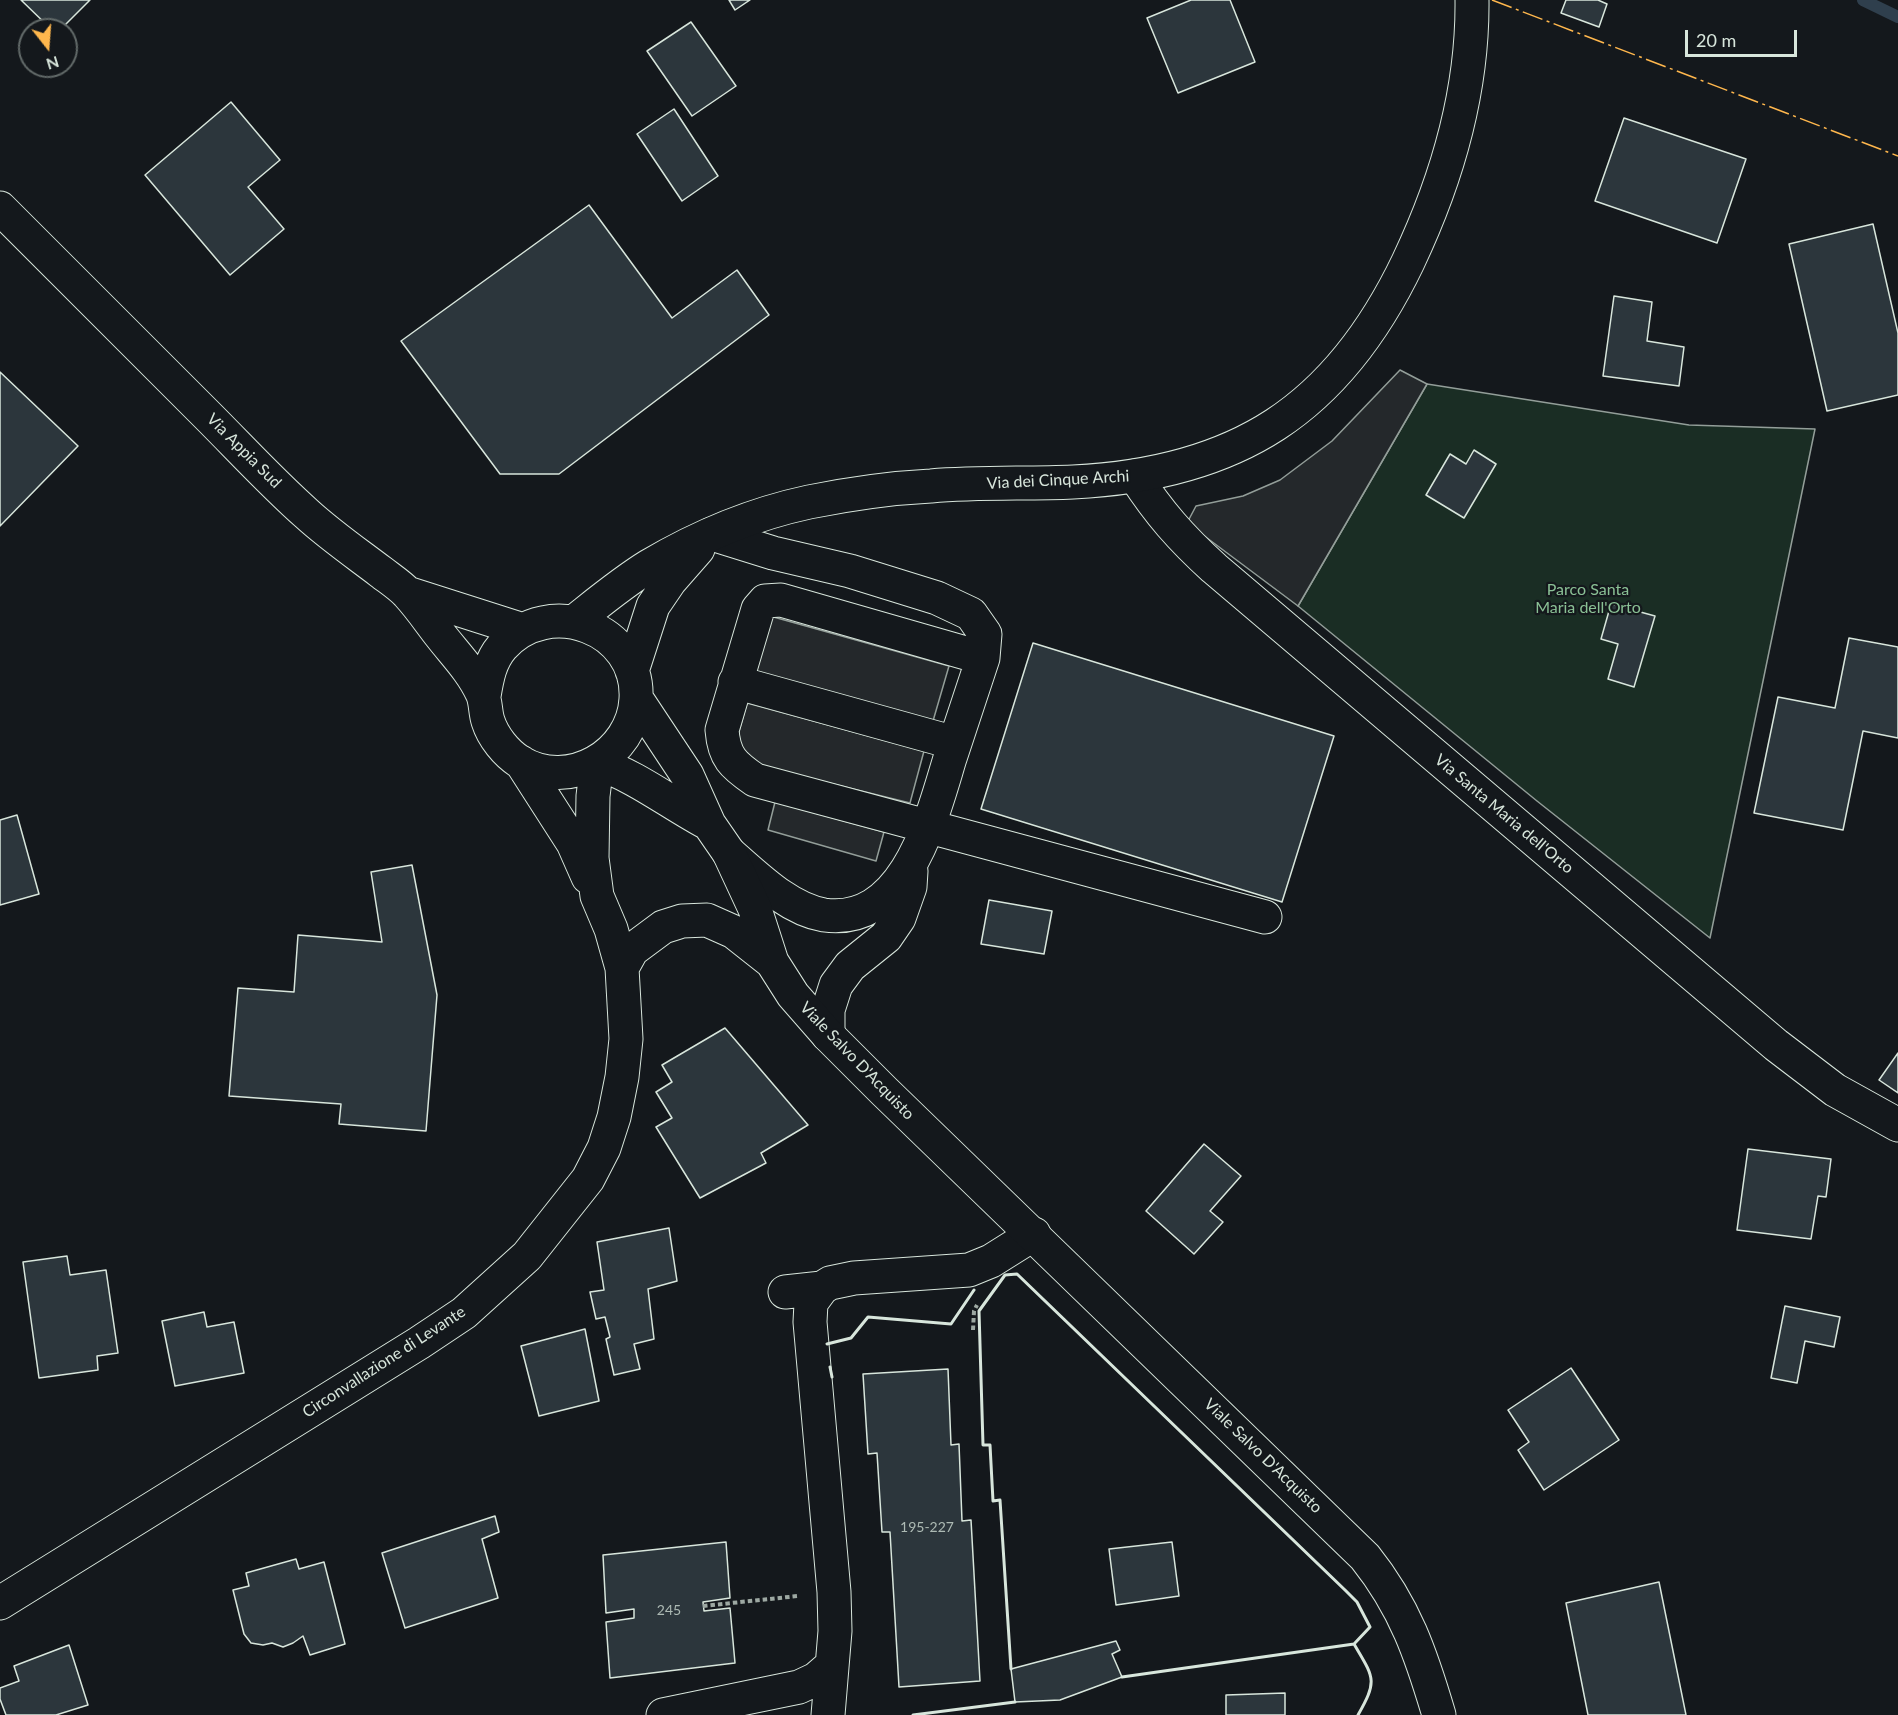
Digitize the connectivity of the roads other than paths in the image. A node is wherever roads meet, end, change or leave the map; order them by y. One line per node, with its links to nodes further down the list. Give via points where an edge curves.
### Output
1 (1472, 0): 3 (main road, Via dei Cinque Archi, via 1466,81 1445,170 1418,239 1371,328 1323,387 1272,428 1197,461)
2 (0, 208): 5 (main road, Via Appia Sud, via 308,515)
3 (1135, 476): 4 (main road, Via dei Cinque Archi, via 876,492 808,502); 24 (main road, Via Santa Maria dell'Orto, via 1176,532 1223,576 1776,1046 1835,1090)
4 (712, 534): 6 (main road, Via dei Cinque Archi, via 649,566); 8 (main road, via 937,598 971,614 985,634); 10 (main road, via 670,581 654,606)
5 (407, 593): 7 (main road); 11 (main road, Via Appia Sud)
6 (575, 621): 7 (main road, via 548,621); 10 (main road, via 599,631 619,648)
7 (523, 630): 11 (main road, via 502,647 488,669)
8 (983, 658): 9 (main road, via 781,600 765,601 758,609); 12 (main road)
9 (735, 682): 12 (main road); 16 (main road, via 722,730 723,747 734,765 755,780)
10 (634, 685): 14 (main road, via 632,724 618,747); 15 (main road, Viale Salvo D'Acquisto, via 687,775)
11 (484, 696): 13 (main road, via 488,721 501,745)
12 (955, 743): 16 (main road)
13 (521, 762): 14 (main road, via 546,771 572,772); 19 (main road, via 573,843)
14 (597, 763): 15 (main road, via 633,777); 19 (main road, Circonvallazione di Levante, via 592,848)
15 (709, 824): 17 (main road, Viale Salvo D'Acquisto)
16 (928, 826): 18 (main road); 20 (main road)
17 (729, 853): 18 (main road, via 775,891 803,908 825,915 868,909 886,896); 21 (main road, Viale Salvo D'Acquisto, via 755,909)
18 (911, 864): 23 (main road, via 910,887 899,918 886,937 850,966 836,984 828,1010)
19 (597, 896): 22 (main road, Circonvallazione di Levante, via 612,929)
20 (1265, 917)
21 (772, 962): 22 (main road, via 734,932 707,920 682,921 663,927 632,950); 23 (main road, Viale Salvo D'Acquisto, via 793,995)
22 (622, 968): 28 (main road, Circonvallazione di Levante, via 626,1039 614,1116 604,1148 588,1179 527,1256 464,1313 419,1343)
23 (828, 1035): 25 (main road, Viale Salvo D'Acquisto)
24 (1898, 1125)
25 (1034, 1234): 26 (main road, via 969,1270 854,1278); 32 (main road, Viale Salvo D'Acquisto, via 1365,1557 1407,1621)
26 (822, 1287): 27 (main road); 29 (main road, via 810,1312 834,1592)
27 (785, 1292)
28 (0, 1603)
29 (831, 1666): 30 (main road, via 800,1686); 31 (main road)
30 (663, 1715)
31 (828, 1715)
32 (1439, 1715)

